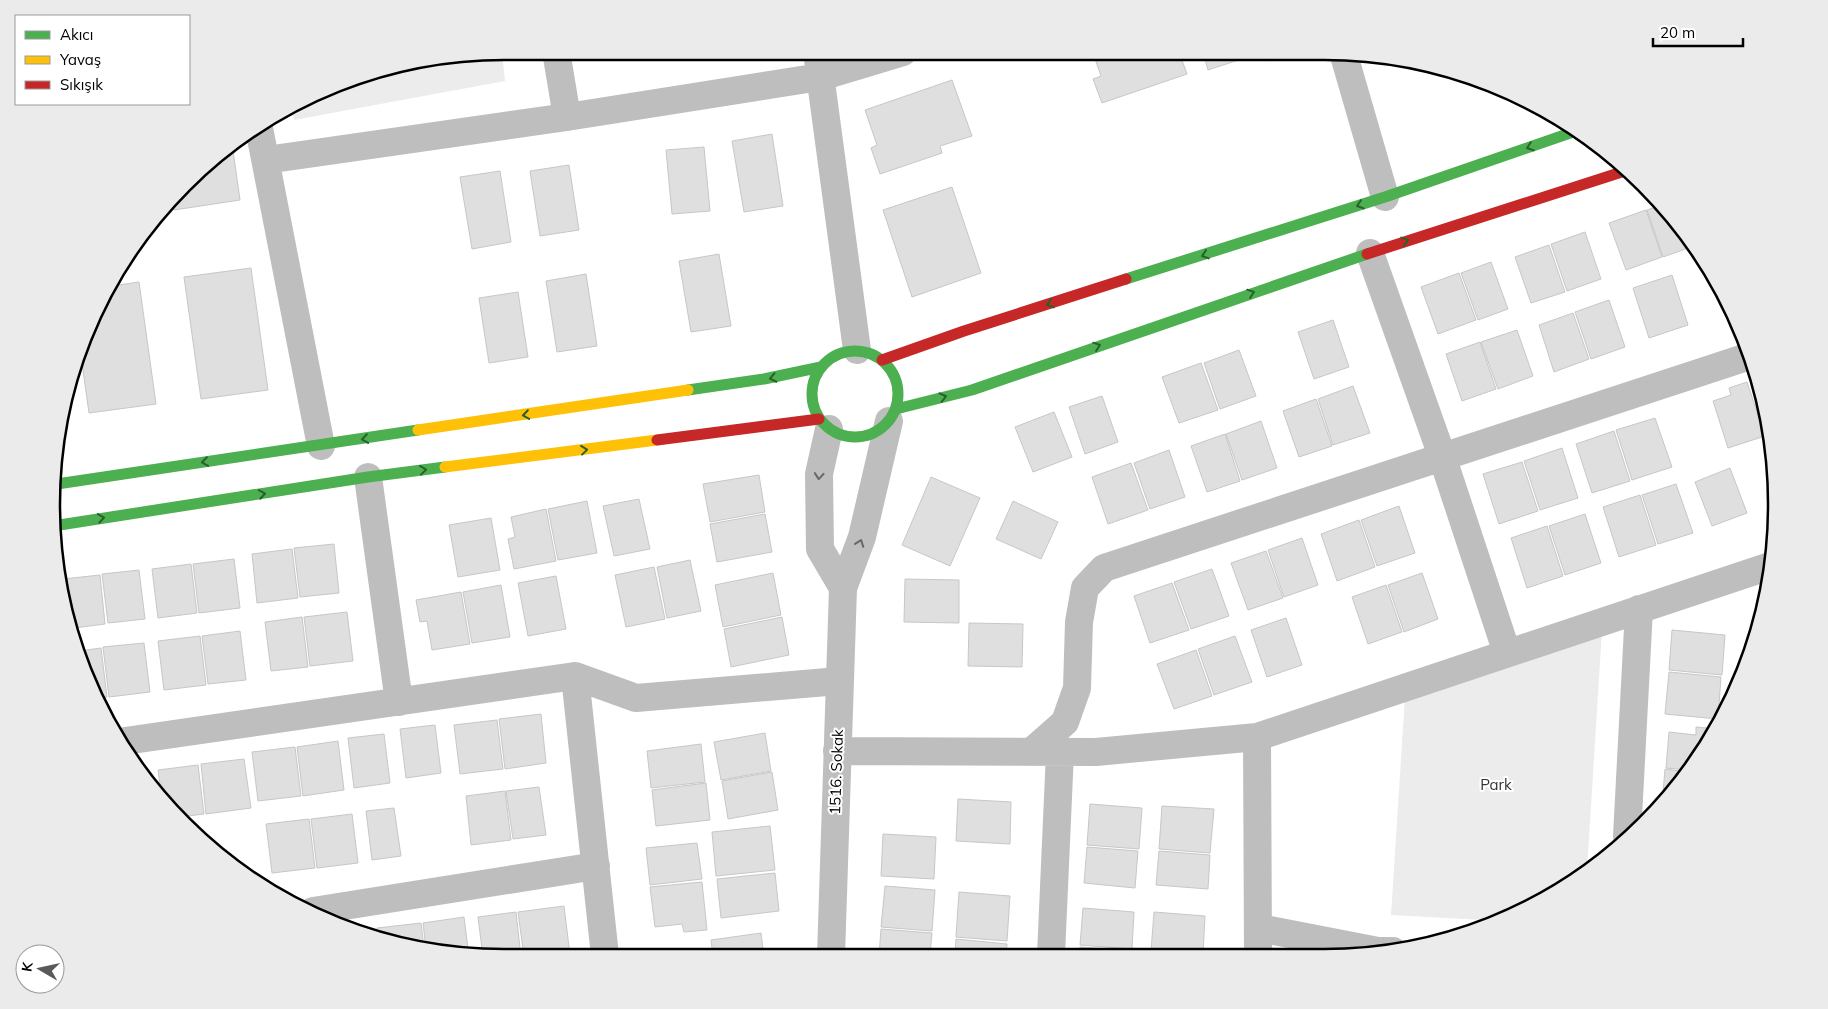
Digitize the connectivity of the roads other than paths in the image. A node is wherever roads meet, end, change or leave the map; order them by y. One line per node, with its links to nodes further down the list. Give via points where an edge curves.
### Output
1 (558, 60): 5 (street)
2 (846, 60): 4 (street)
3 (1346, 61): 10 (street)
4 (818, 64): 5 (street); 12 (street)
5 (567, 117): 8 (street)
6 (1567, 133): 10 (street, one-way to 10)
7 (260, 134): 8 (street)
8 (266, 160): 18 (street)
9 (1620, 173): 11 (street, one-way to 9)
10 (1385, 197): 14 (street, one-way to 14)
11 (1370, 252): 16 (street, one-way to 11); 19 (street)
12 (857, 350): 14 (street); 15 (street, via 843,352)
13 (1743, 358): 19 (street)
14 (882, 360): 16 (street, via 897,382 898,396)
15 (821, 368): 17 (street, via 814,380 812,393 813,407); 18 (street, one-way to 18, via 764,380)
16 (893, 415): 17 (street, via 880,430 854,438 841,435); 24 (street, 1516. Sokak, one-way to 16, via 862,537)
17 (824, 424): 20 (street, one-way to 17); 24 (street, one-way to 24, via 819,474 820,549)
18 (321, 446): 21 (street, one-way to 21)
19 (1442, 456): 26 (street); 33 (street, via 1104,568 1085,588 1079,622 1077,688 1065,722)
20 (368, 478): 22 (street, one-way to 20); 29 (street)
21 (61, 481)
22 (61, 525)
23 (1763, 567): 25 (street)
24 (843, 588): 28 (street, 1516. Sokak)
25 (1639, 610): 26 (street); 35 (street)
26 (1507, 653): 30 (street)
27 (576, 676): 28 (street, via 636,698); 29 (street); 36 (street)
28 (839, 681): 32 (street, 1516. Sokak)
29 (399, 702): 31 (street)
30 (1257, 737): 34 (street, via 1096,752); 38 (street)
31 (128, 741)
32 (837, 751): 33 (street); 41 (street, 1516. Sokak)
33 (1031, 752): 34 (street)
34 (1060, 752): 42 (street)
35 (1626, 830)
36 (596, 866): 37 (street); 40 (street)
37 (322, 909)
38 (1259, 941): 39 (street)
39 (1344, 948)
40 (604, 949)
41 (831, 949)
42 (1051, 949)

